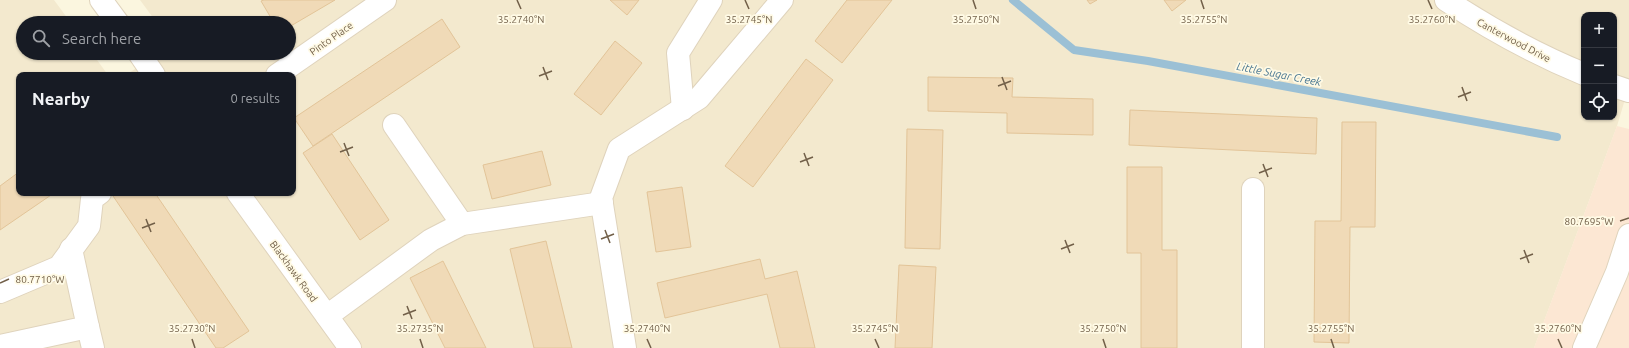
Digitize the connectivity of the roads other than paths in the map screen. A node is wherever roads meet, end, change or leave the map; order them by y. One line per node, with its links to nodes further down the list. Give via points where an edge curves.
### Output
1 (101, 0): 6 (street)
2 (384, 0): 9 (street, Pinto Place)
3 (711, 0): 13 (street, via 678,53)
4 (782, 0): 13 (street, via 699,98)
5 (1446, 0): 10 (street, Canterwood Drive, via 1546,58)
6 (113, 16)
7 (144, 60): 8 (street)
8 (152, 72)
9 (280, 72)
10 (1581, 73)
11 (1617, 87): 12 (street)
12 (1629, 91)
13 (683, 109): 18 (street, via 619,149 601,198)
14 (394, 125): 19 (street)
15 (1253, 190): 29 (street)
16 (96, 196): 21 (street, via 92,199 89,226)
17 (240, 196): 23 (street, Blackhawk Road)
18 (602, 203): 19 (street); 28 (street)
19 (462, 224): 23 (street, via 431,240)
20 (1629, 235): 30 (street, via 1617,272)
21 (71, 249): 22 (street, via 59,267); 24 (street)
22 (0, 292)
23 (327, 316): 27 (street, Blackhawk Road)
24 (88, 327): 25 (street); 26 (street)
25 (0, 346)
26 (93, 348)
27 (350, 348)
28 (625, 348)
29 (1253, 348)
30 (1584, 348)

